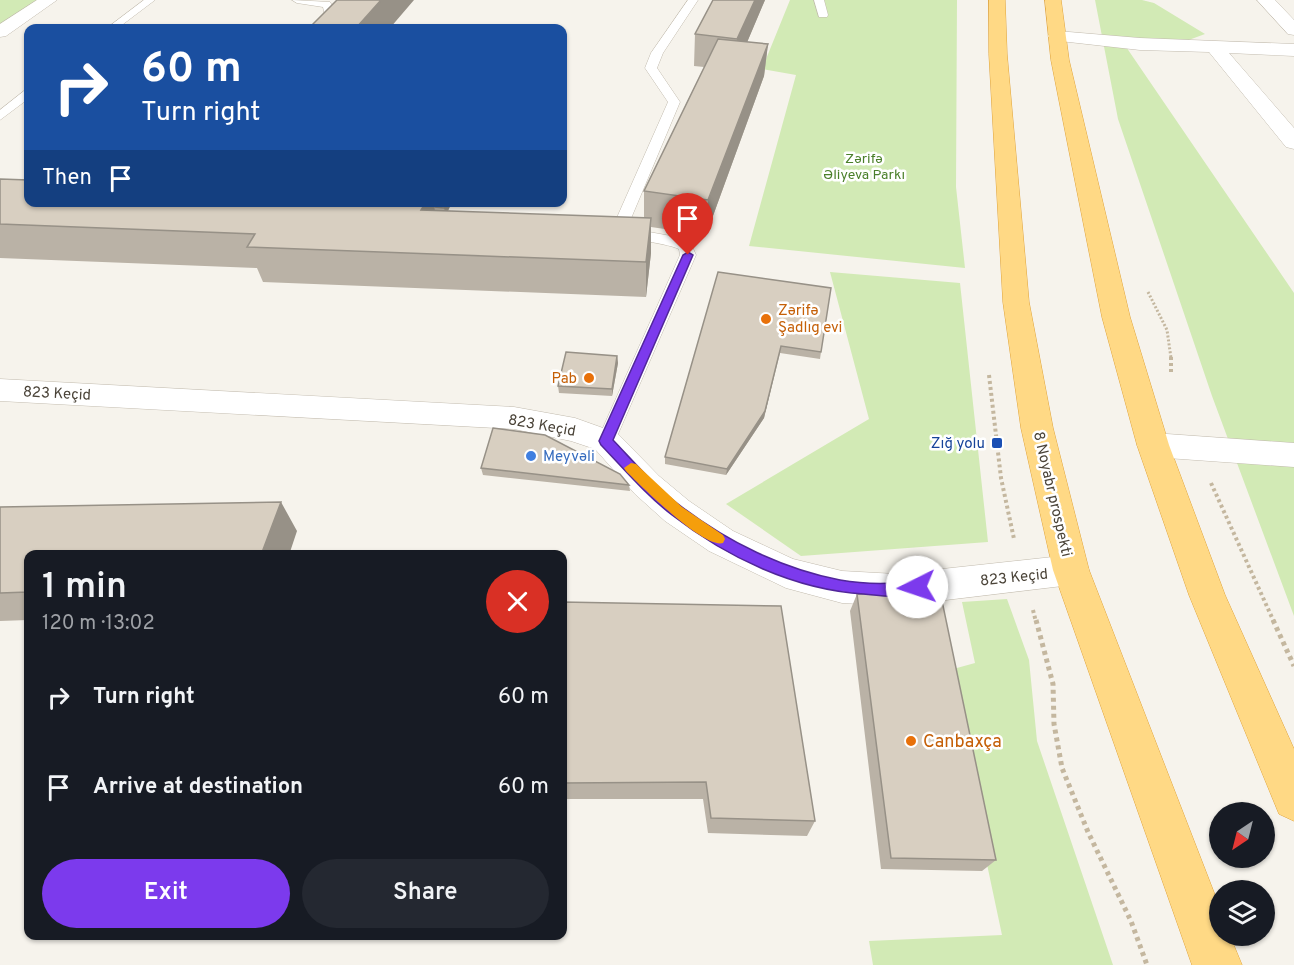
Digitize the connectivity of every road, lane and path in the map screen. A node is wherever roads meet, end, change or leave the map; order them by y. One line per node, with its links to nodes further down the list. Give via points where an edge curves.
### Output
1 (49, 0): 13 (street)
2 (150, 0): 10 (lane)
3 (297, 0): 11 (lane, via 326,4 330,17)
4 (693, 0): 23 (lane, via 651,68 656,79 672,93 674,102 613,230 671,240 686,247 688,255)
5 (819, 0): 9 (lane)
6 (997, 0): 27 (highway, 8 Noyabr prospekti, via 1016,302 1037,428)
7 (1053, 0): 14 (highway)
8 (1265, 0): 12 (street)
9 (823, 15)
10 (117, 24)
11 (324, 24)
12 (1294, 30)
13 (0, 32)
14 (1057, 36): 15 (street); 24 (highway, via 1116,317)
15 (1214, 47): 16 (street); 19 (street)
16 (1294, 50)
17 (24, 97): 18 (lane)
18 (0, 116)
19 (1294, 142)
20 (1145, 288): 21 (path, via 1161,312 1173,347)
21 (1171, 374)
22 (0, 390): 23 (street, 823 Keçid, via 514,418 575,430)
23 (606, 441): 27 (street, 823 Keçid, via 677,511 721,541 786,573 842,587 896,590)
24 (1152, 445): 25 (street); 30 (highway, via 1207,595)
25 (1197, 448): 26 (street); 29 (path)
26 (1294, 455)
27 (1071, 570): 32 (highway, 8 Noyabr prospekti)
28 (1034, 614): 31 (path, via 1053,684 1054,724 1062,768)
29 (1294, 666)
30 (1294, 799)
31 (1147, 965)
32 (1217, 965)

